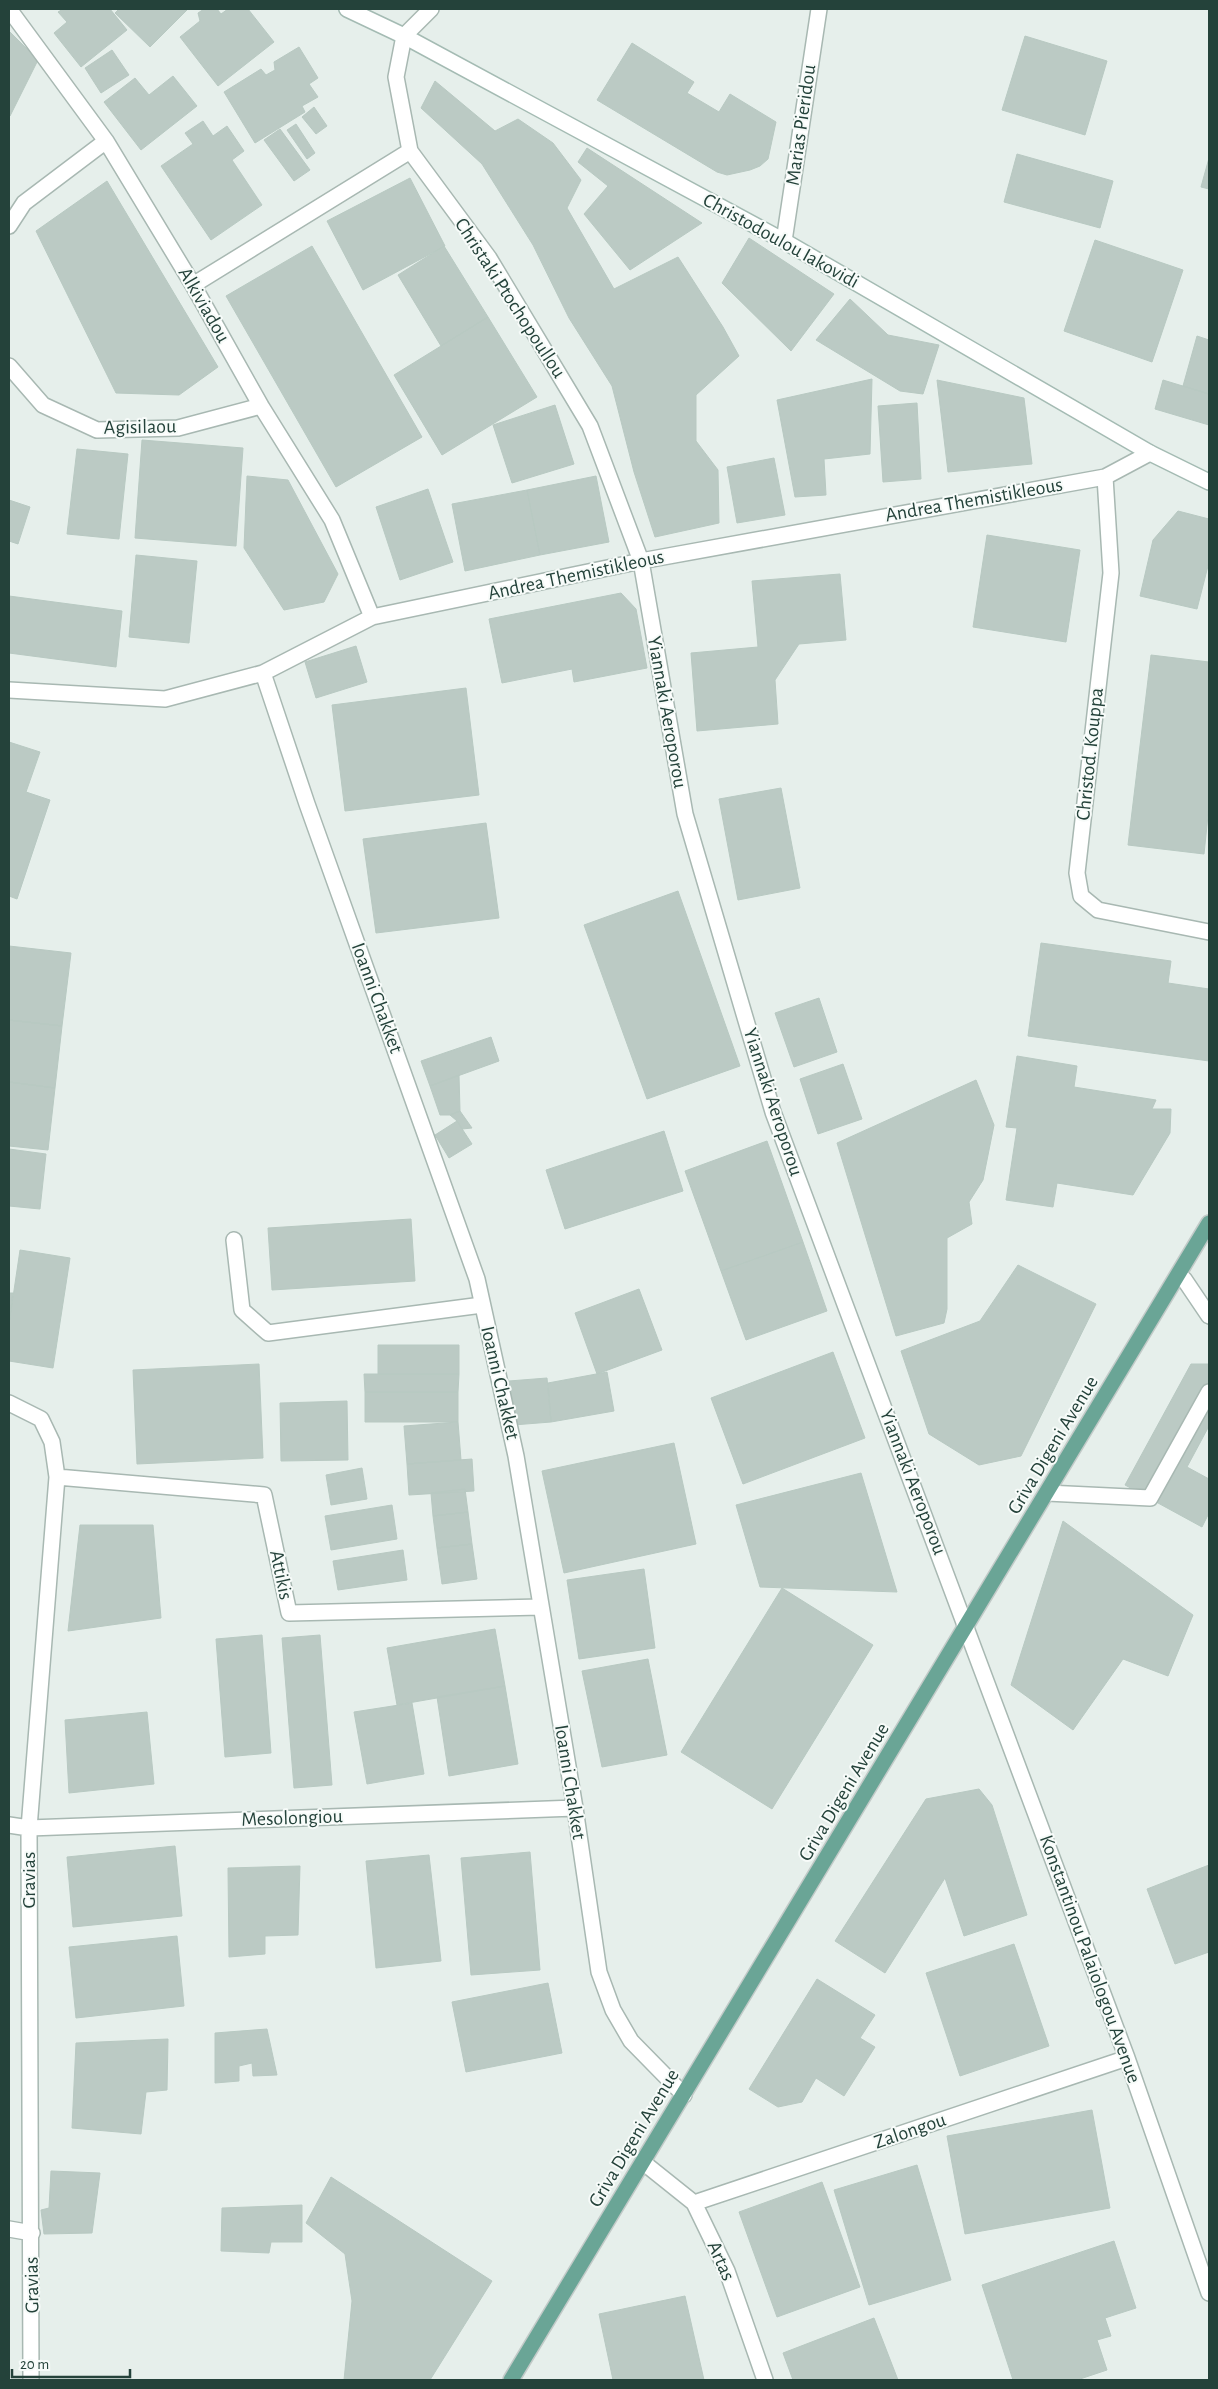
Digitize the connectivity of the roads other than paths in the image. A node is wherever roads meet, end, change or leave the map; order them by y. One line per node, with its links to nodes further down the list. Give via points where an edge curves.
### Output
1 (9, 9): 6 (street, Alkiviadou)
2 (347, 9): 5 (street, Christodoulou Iakovidi)
3 (431, 9): 5 (street)
4 (819, 9): 9 (street, Marias Pieridou)
5 (404, 36): 7 (street, Christaki Ptochopoullou, via 396,77); 9 (street, Christodoulou Iakovidi)
6 (106, 141): 8 (street, via 24,203); 10 (street, Alkiviadou)
7 (410, 151): 10 (street); 16 (street, Christaki Ptochopoullou, via 489,258 590,426)
8 (9, 226)
9 (784, 241): 13 (street, Christodoulou Iakovidi)
10 (193, 285): 12 (street, Alkiviadou)
11 (9, 366): 12 (street, Agisilaou, via 43,405 97,430 178,428)
12 (261, 406): 17 (street, Alkiviadou, via 332,520)
13 (1150, 454): 14 (street, Andrea Themistikleous); 15 (street, Christodoulou Iakovidi)
14 (1105, 477): 16 (street, Andrea Themistikleous); 20 (street, Christod. Kouppa, via 1111,573 1077,873 1081,896 1098,910)
15 (1209, 482)
16 (641, 560): 17 (street, Andrea Themistikleous); 31 (street, Yiannaki Aeroporou, via 685,814 773,1112)
17 (372, 617): 18 (street, Andrea Themistikleous)
18 (263, 673): 19 (street, Andrea Themistikleous, via 165,699); 24 (street, Ioanni Chakket, via 476,1279)
19 (9, 690)
20 (1209, 932)
21 (1208, 1230): 29 (main road, Griva Digeni Avenue)
22 (234, 1240): 24 (street, via 242,1310 268,1333)
23 (1184, 1279): 25 (street)
24 (482, 1305): 30 (street, Ioanni Chakket, via 516,1456)
25 (1209, 1316)
26 (1209, 1392): 29 (street, via 1150,1498)
27 (9, 1403): 28 (street, Gravias, via 41,1419 52,1442)
28 (57, 1477): 30 (street, Attikis, via 264,1494 289,1613); 34 (street, Gravias)
29 (1048, 1493): 31 (main road, Griva Digeni Avenue)
30 (541, 1607): 32 (street, Ioanni Chakket)
31 (967, 1626): 35 (street, Konstantinou Palaiologou Avenue); 36 (main road, Griva Digeni Avenue)
32 (575, 1808): 34 (street, Mesolongiou); 36 (street, Ioanni Chakket, via 599,1972 612,2010 631,2041)
33 (9, 1824): 34 (street, Mesolongiou)
34 (29, 1828): 40 (street, Gravias)
35 (1127, 2058): 38 (street, Zalongou); 41 (street, Konstantinou Palaiologou Avenue)
36 (684, 2095): 37 (main road, Griva Digeni Avenue)
37 (644, 2163): 38 (street, Artas); 43 (main road, Griva Digeni Avenue)
38 (694, 2203): 44 (street, Artas, via 727,2271)
39 (9, 2229): 40 (street)
40 (32, 2233): 42 (street, Gravias)
41 (1209, 2293)
42 (32, 2380)
43 (511, 2380)
44 (765, 2380)

